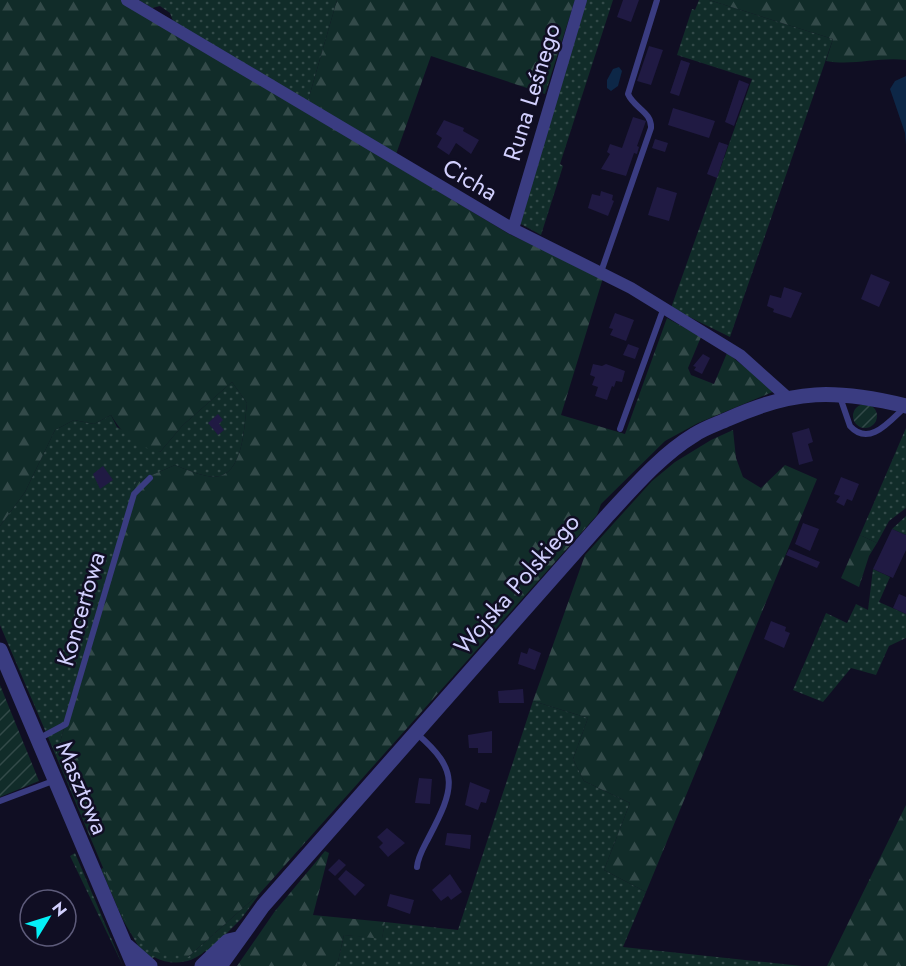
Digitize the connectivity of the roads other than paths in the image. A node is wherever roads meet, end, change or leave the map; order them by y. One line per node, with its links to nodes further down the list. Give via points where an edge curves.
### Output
1 (127, 0): 4 (street, Cicha)
2 (582, 0): 4 (street, Runa Leśnego)
3 (657, 0): 5 (lane, via 628,94 634,106 647,113 651,128)
4 (513, 230): 5 (street, Cicha)
5 (602, 272): 6 (street, Cicha)
6 (663, 310): 8 (street, Cicha, via 740,355); 10 (lane)
7 (840, 394): 8 (street, Wojska Polskiego); 9 (street, Wojska Polskiego); 9 (lane, via 849,426 864,435 874,434)
8 (788, 398): 13 (street, Wojska Polskiego, via 762,404 694,434 647,473)
9 (906, 407)
10 (620, 429)
11 (150, 478): 14 (lane, Koncertowa, via 134,494 66,724)
12 (0, 650): 14 (street, Masztowa)
13 (416, 732): 17 (lane, via 442,758 449,778 442,812); 18 (street, Wojska Polskiego)
14 (37, 739): 15 (street, Masztowa)
15 (54, 781): 16 (lane); 19 (street, Masztowa)
16 (0, 801)
17 (417, 867)
18 (237, 939): 22 (street, Wojska Polskiego, via 228,941); 23 (street, Wojska Polskiego)
19 (125, 944): 20 (street, Masztowa); 21 (street, Masztowa)
20 (134, 966)
21 (150, 966)
22 (202, 966)
23 (220, 966)

